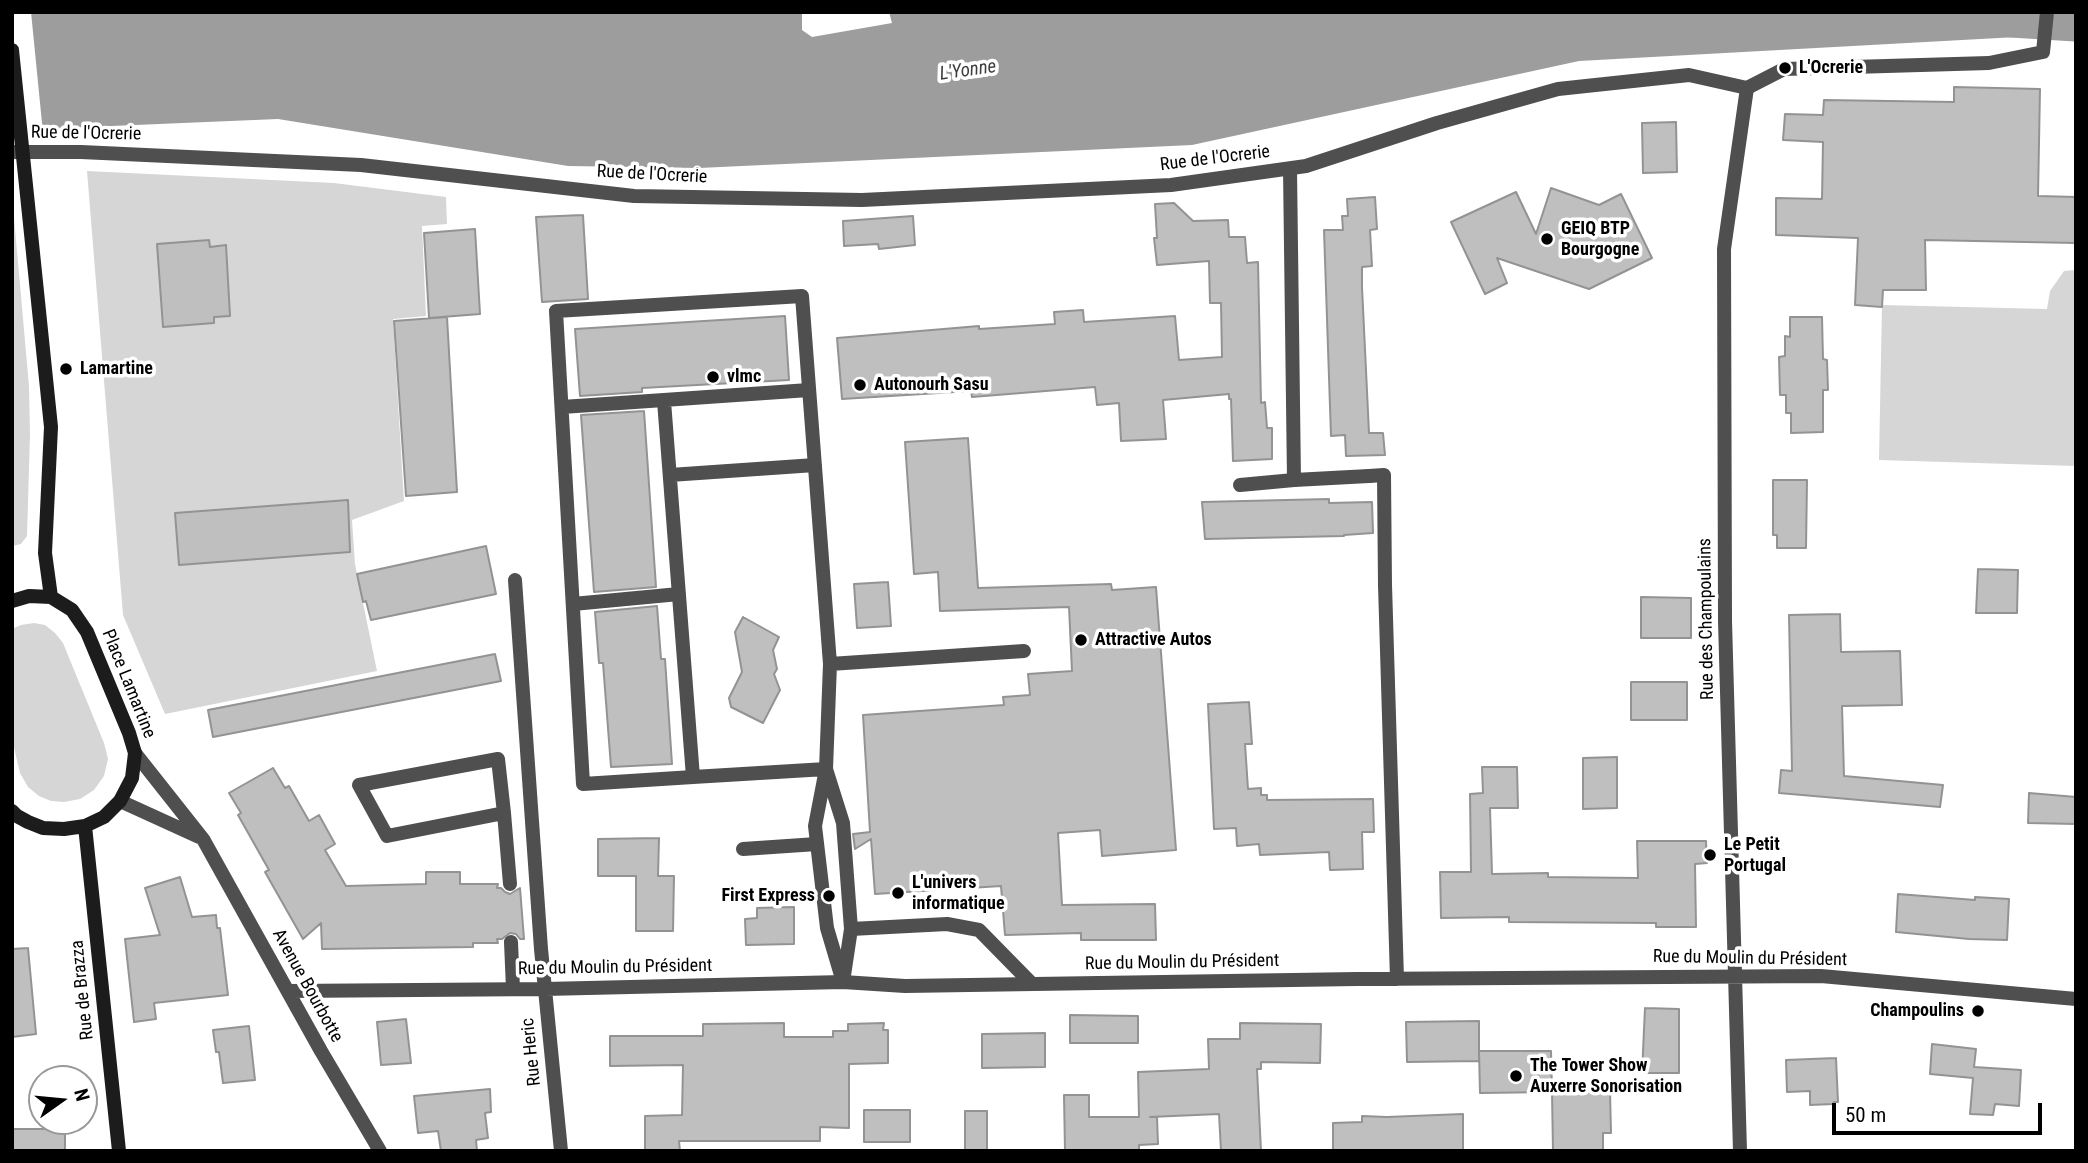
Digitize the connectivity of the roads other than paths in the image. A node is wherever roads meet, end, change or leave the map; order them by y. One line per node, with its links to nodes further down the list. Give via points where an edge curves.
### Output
1 (2047, 12): 3 (street, via 2043,52 1989,63 1784,69)
2 (12, 50): 15 (main road, via 51,427 45,553)
3 (1746, 88): 5 (street, Rue de l'Ocrerie, via 1689,75 1558,89); 33 (street, Rue des Champoulains, via 1724,249 1726,621)
4 (12, 152): 5 (street, Rue de l'Ocrerie, via 361,165 634,196 822,199 1171,185)
5 (1290, 169): 11 (street, Rue de l'Ocrerie)
6 (809, 390): 7 (street); 8 (street, via 802,296 556,311); 9 (street)
7 (664, 401): 8 (street); 10 (street)
8 (562, 407): 17 (street)
9 (815, 465): 10 (street); 19 (street)
10 (670, 475): 14 (street)
11 (1294, 480): 12 (street); 34 (street, via 1384,475)
12 (1240, 485)
13 (516, 580): 38 (street, Rue Heric)
14 (679, 594): 17 (street); 22 (street)
15 (51, 597): 16 (main road); 20 (main road, Place Lamartine, via 72,610 87,632)
16 (12, 601)
17 (573, 604): 22 (street, via 583,784)
18 (1024, 650): 19 (street)
19 (830, 664): 21 (street)
20 (135, 753): 23 (main road, Place Lamartine, via 132,778); 27 (street, Avenue Bourbotte)
21 (827, 769): 22 (street); 28 (street, via 815,826); 31 (street, via 843,823)
22 (693, 777)
23 (120, 801): 26 (main road, via 104,817); 27 (street)
24 (504, 813): 24 (street, via 498,759 359,785 387,836); 30 (street)
25 (14, 818): 26 (main road, via 43,828)
26 (85, 825): 41 (main road, Rue de Brazza)
27 (203, 839): 39 (street, Avenue Bourbotte)
28 (817, 844): 29 (street); 35 (street, via 827,928)
29 (743, 849)
30 (510, 884)
31 (851, 929): 35 (street); 36 (street, via 947,923 979,930)
32 (511, 942): 37 (street)
33 (1736, 976): 34 (street, Rue du Moulin du Président); 40 (street, Rue du Moulin du Président, via 1821,976); 44 (street, Rue des Champoulains)
34 (1397, 979): 36 (street, Rue du Moulin du Président)
35 (843, 982): 36 (street, Rue du Moulin du Président); 38 (street, Rue du Moulin du Président)
36 (1032, 984)
37 (513, 989): 38 (street, Rue du Moulin du Président); 39 (street, Rue du Moulin du Président)
38 (545, 989): 43 (street, Rue Heric)
39 (289, 991): 42 (street, Avenue Bourbotte)
40 (2076, 999)
41 (119, 1151)
42 (380, 1151)
43 (561, 1151)
44 (1740, 1151)

